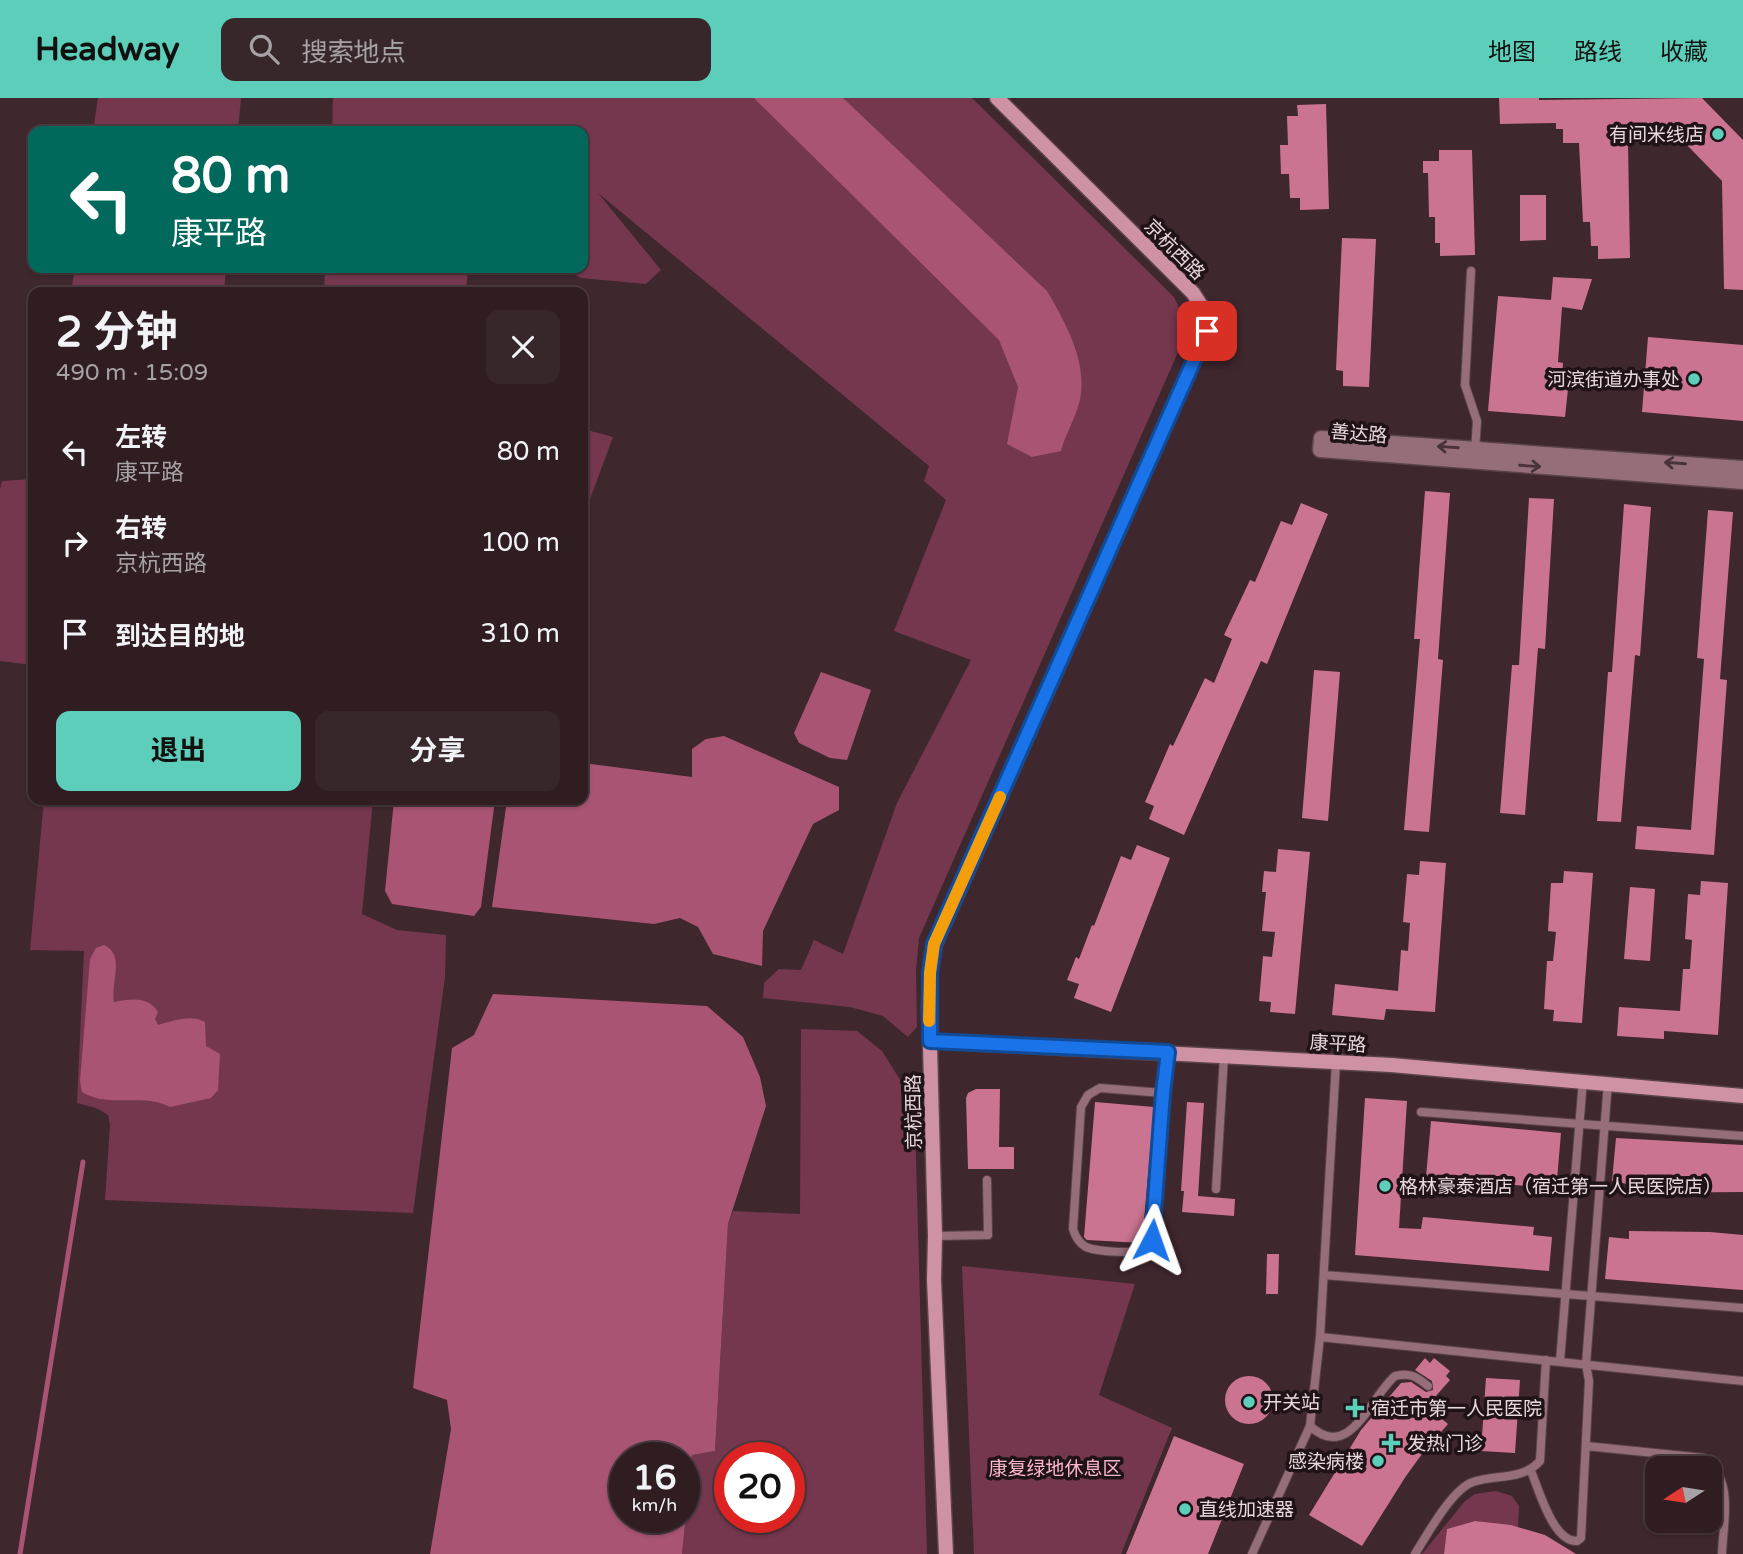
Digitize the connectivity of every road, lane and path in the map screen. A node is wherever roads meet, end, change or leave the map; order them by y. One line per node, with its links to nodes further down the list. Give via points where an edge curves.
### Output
1 (997, 98): 6 (street, 京杭西路, via 1193,293 1204,310 1207,331 934,944)
2 (1471, 271): 3 (lane, via 1465,385 1476,416)
3 (1474, 455): 3 (street, 善达路, one-way to 3, via 1321,438 1320,450); 4 (street, 善达路, one-way to 3); 5 (street, 善达路, one-way to 5)
4 (1743, 468)
5 (1743, 482)
6 (930, 1041): 7 (street, 康平路); 20 (street, 京杭西路)
7 (1168, 1052): 8 (street, 康平路); 12 (lane)
8 (1224, 1055): 9 (street, 康平路); 19 (lane)
9 (1336, 1062): 10 (street, 康平路); 21 (lane)
10 (1583, 1080): 11 (street, 康平路); 15 (lane)
11 (1608, 1082): 13 (street, 康平路); 16 (lane)
12 (1163, 1093): 12 (lane, via 1100,1088 1081,1107 1073,1229 1085,1246 1138,1252 1149,1247)
13 (1743, 1096)
14 (1421, 1112): 15 (lane)
15 (1580, 1123): 16 (lane); 22 (lane)
16 (1605, 1125): 17 (lane); 23 (lane)
17 (1743, 1136)
18 (987, 1180): 20 (lane, via 988,1235)
19 (1216, 1189)
20 (935, 1236): 34 (street, 京杭西路)
21 (1324, 1275): 22 (lane); 25 (lane)
22 (1565, 1294): 23 (lane); 27 (lane)
23 (1592, 1296): 24 (lane); 28 (lane)
24 (1743, 1308)
25 (1320, 1337): 26 (lane); 31 (lane)
26 (1546, 1360): 27 (lane); 33 (lane, via 1540,1461)
27 (1560, 1361): 28 (lane)
28 (1587, 1364): 29 (lane); 32 (lane)
29 (1743, 1381)
30 (1429, 1386): 31 (lane, via 1412,1375 1395,1376 1345,1435 1331,1438)
31 (1310, 1426): 35 (lane)
32 (1586, 1446): 33 (lane, via 1581,1538 1577,1541 1556,1530); 37 (lane, via 1703,1458 1714,1466 1725,1493)
33 (1531, 1471): 36 (lane, via 1472,1482 1459,1491)
34 (946, 1554)
35 (1252, 1554)
36 (1415, 1554)
37 (1722, 1554)

